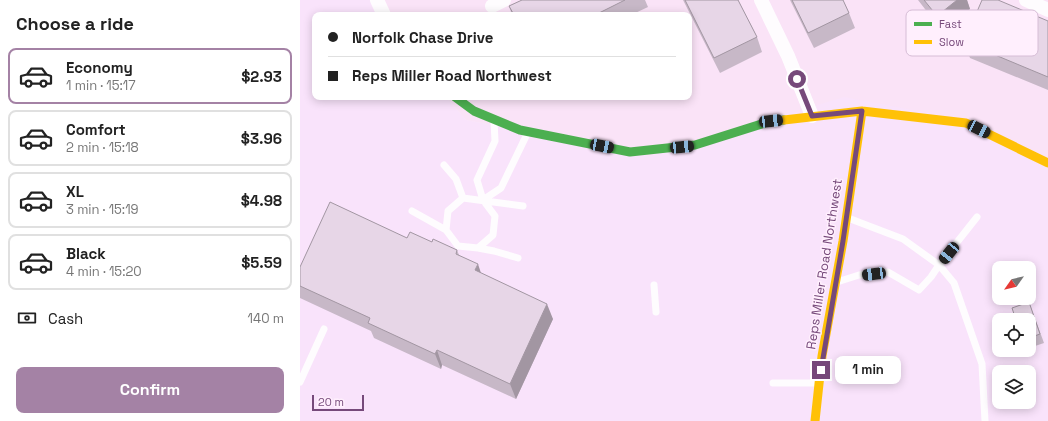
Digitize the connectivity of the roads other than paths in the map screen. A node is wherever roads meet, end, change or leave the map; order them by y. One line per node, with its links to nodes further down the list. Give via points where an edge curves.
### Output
1 (377, 0): 5 (street)
2 (761, 0): 8 (street, via 788,56)
3 (1026, 0): 4 (street)
4 (1048, 10)
5 (383, 12)
6 (459, 100): 9 (street, via 474,111)
7 (862, 111): 8 (street); 11 (street, via 966,123); 18 (street, Reps Miller Road Northwest)
8 (812, 116): 10 (street, via 771,121 695,145 630,152)
9 (494, 119): 10 (street); 14 (lane, via 494,142 477,180)
10 (529, 131): 14 (lane, via 501,188)
11 (1048, 162)
12 (444, 165): 13 (lane, via 456,179)
13 (463, 198): 14 (lane); 19 (lane, via 448,211)
14 (483, 200): 15 (lane); 20 (lane, via 495,216 493,235)
15 (523, 206)
16 (412, 211): 19 (lane)
17 (977, 217): 22 (lane)
18 (846, 218): 22 (lane, via 903,239); 23 (street, Reps Miller Road Northwest)
19 (446, 230): 20 (lane, via 458,246)
20 (478, 248): 21 (lane)
21 (518, 258)
22 (939, 265): 23 (lane, via 919,290 888,272 859,275); 31 (lane, via 954,282 982,364)
23 (835, 283): 29 (street, Reps Miller Road Northwest)
24 (654, 285): 25 (lane)
25 (656, 312)
26 (324, 329): 27 (lane)
27 (300, 382)
28 (773, 383): 29 (lane)
29 (819, 383): 30 (street, Reps Miller Road Northwest)
30 (815, 421)
31 (985, 421)

